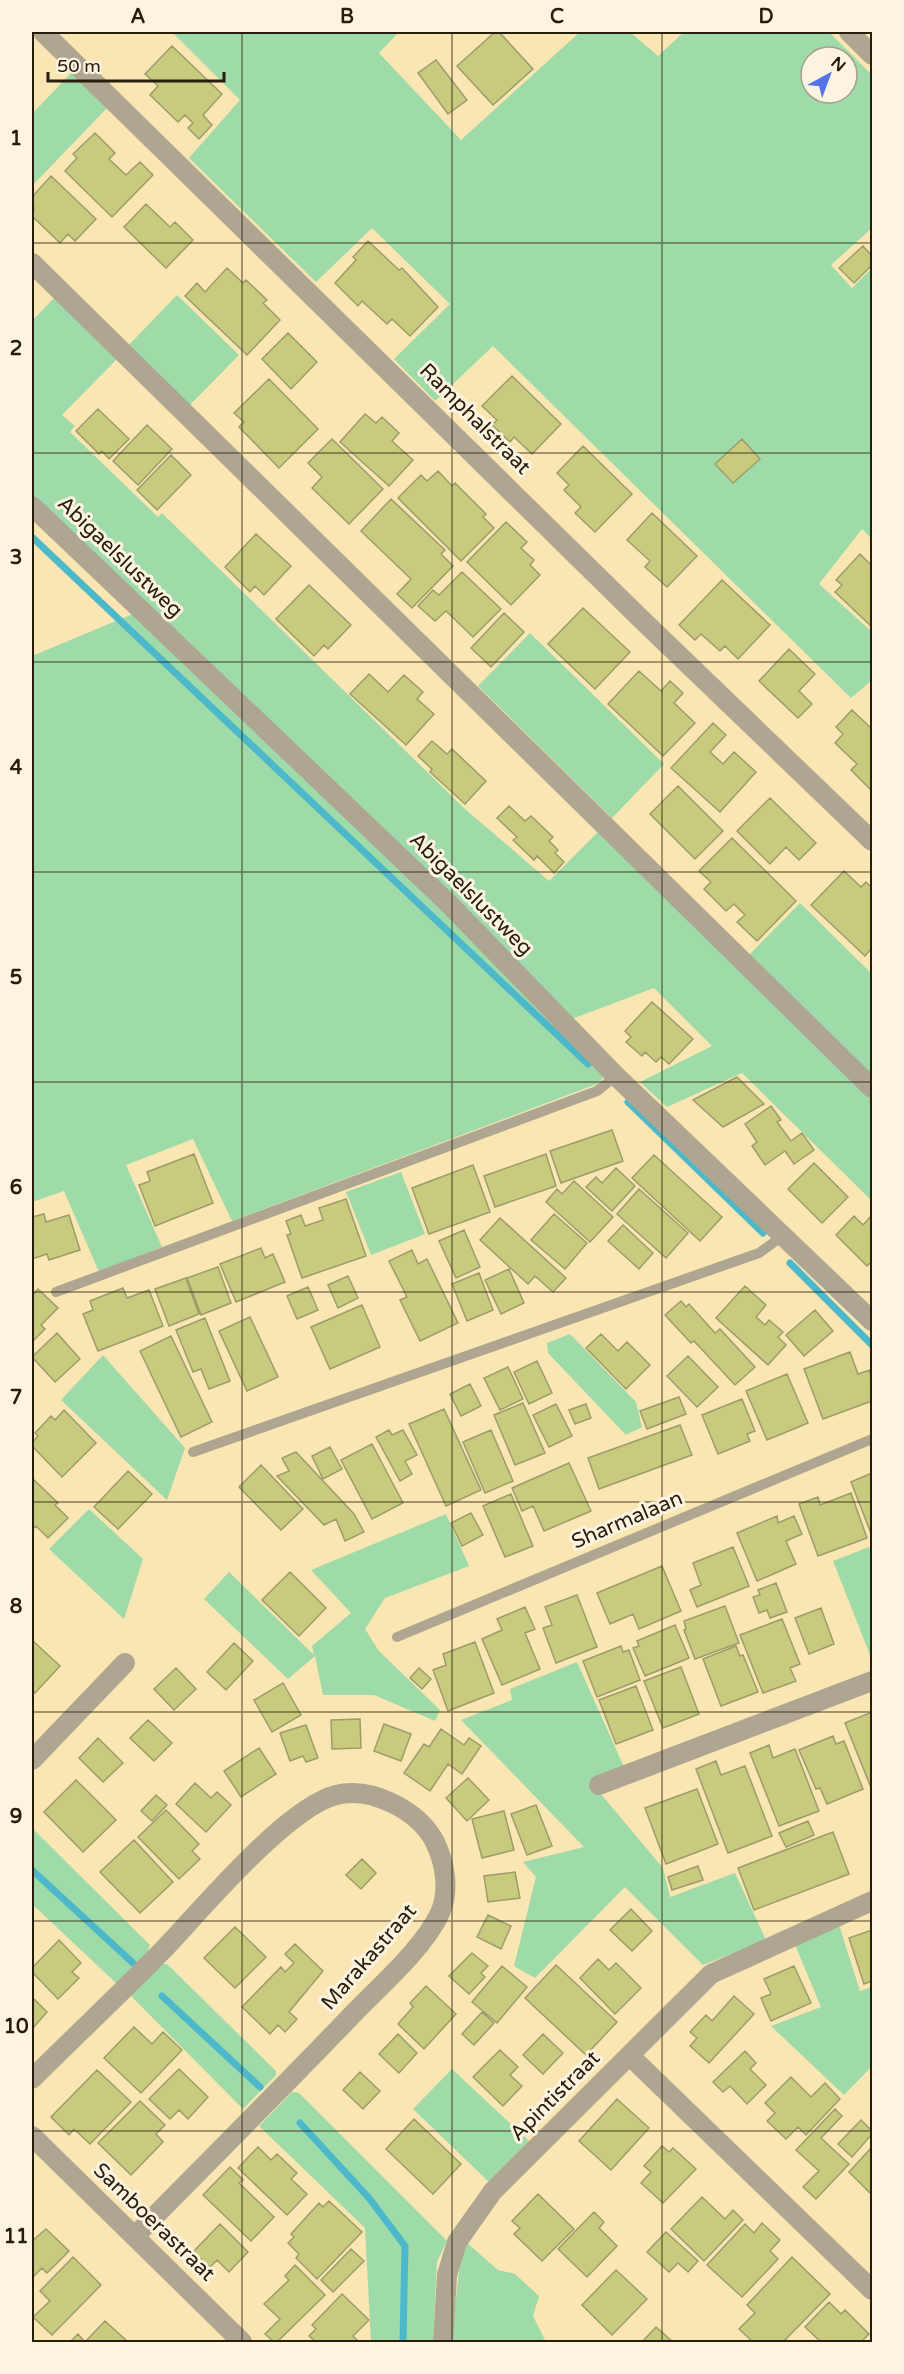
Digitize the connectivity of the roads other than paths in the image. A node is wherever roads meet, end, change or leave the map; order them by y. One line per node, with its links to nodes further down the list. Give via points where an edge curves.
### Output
1 (43, 32): 6 (street, Ramphalstraat)
2 (849, 32): 3 (street)
3 (873, 55)
4 (32, 262): 8 (street)
5 (32, 506): 7 (street, Abigaelslustweg, via 448,903)
6 (873, 841)
7 (616, 1076): 9 (street, Abigaelslustweg); 10 (lane, via 597,1091)
8 (873, 1088)
9 (784, 1235): 11 (street, Abigaelslustweg); 13 (lane, via 759,1253)
10 (56, 1293)
11 (873, 1321)
12 (873, 1439): 14 (lane, Sharmalaan)
13 (193, 1452)
14 (397, 1637)
15 (125, 1663): 17 (street)
16 (873, 1681): 18 (street)
17 (32, 1760)
18 (598, 1785)
19 (873, 1901): 20 (street, via 711,1974)
20 (630, 2056): 24 (street, Apintistraat); 26 (street, Apintistraat, via 493,2191 458,2242 447,2276)
21 (32, 2079): 23 (street, Marakastraat, via 225,1884 309,1806 337,1795 359,1793 378,1797 417,1820 433,1839 443,1860 446,1884 440,1912 419,1943)
22 (32, 2136): 23 (street, Samboerastraat)
23 (135, 2236): 25 (street, Samboerastraat)
24 (873, 2290)
25 (242, 2343)
26 (443, 2343)

